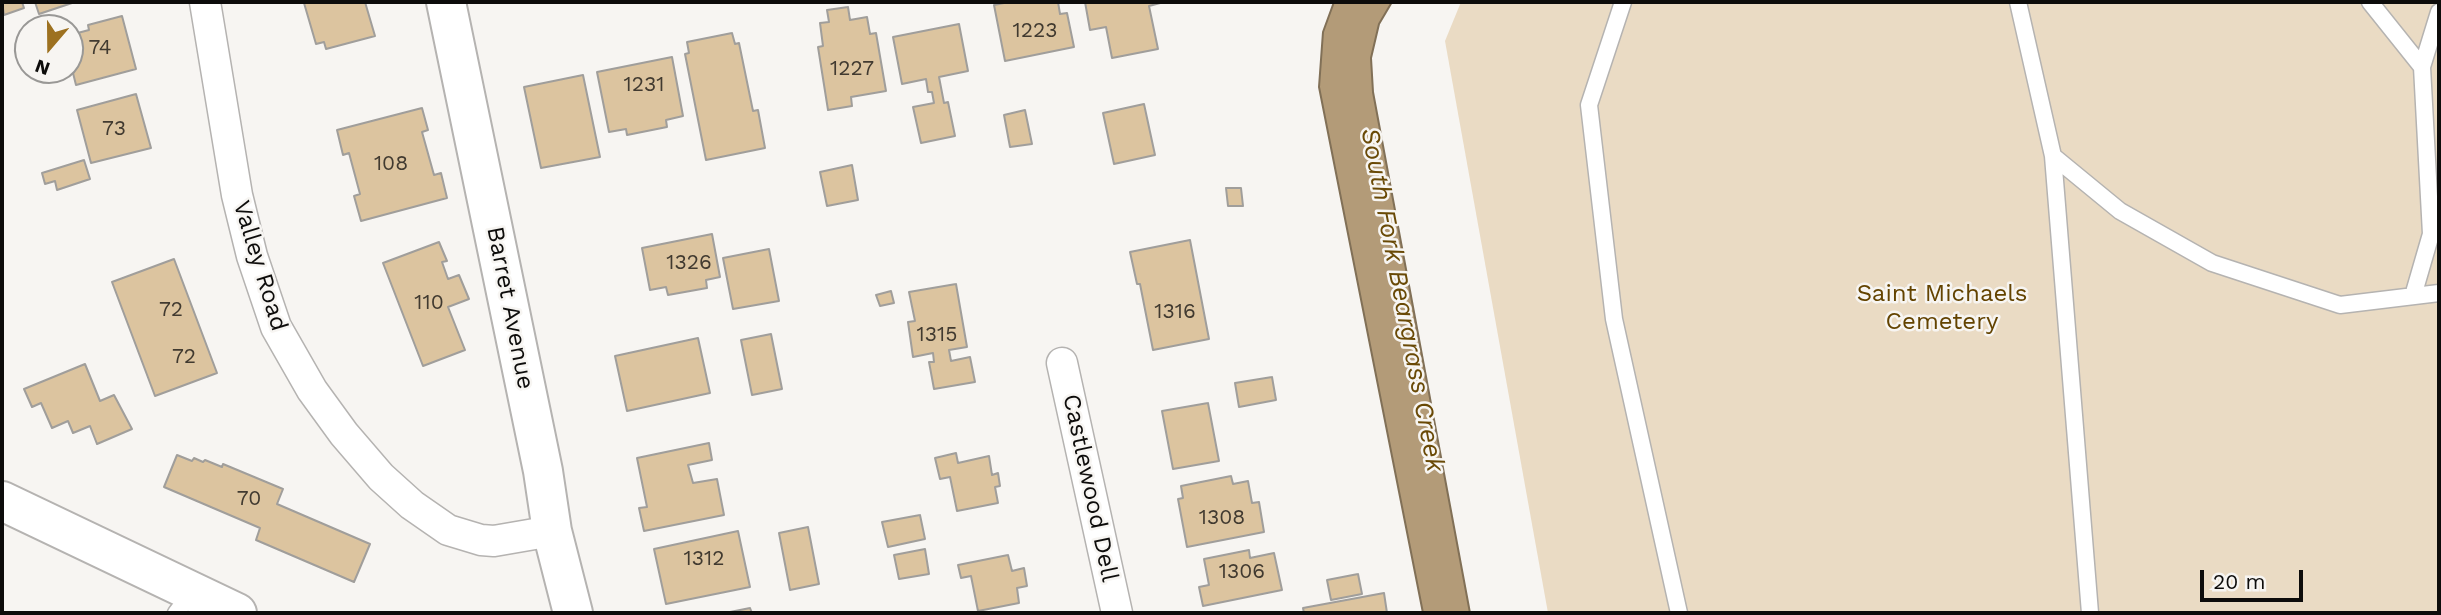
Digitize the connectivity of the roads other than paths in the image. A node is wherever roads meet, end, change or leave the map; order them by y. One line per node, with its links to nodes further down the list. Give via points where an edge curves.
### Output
1 (205, 2): 13 (street, Valley Road, via 237,195 252,256 276,327 312,390 381,477 448,530 494,541)
2 (446, 2): 13 (street, Barret Avenue)
3 (1623, 2): 18 (lane, via 1589,105 1614,318)
4 (2018, 2): 8 (lane)
5 (2370, 2): 7 (lane)
6 (2439, 12): 7 (lane)
7 (2422, 67): 10 (lane, via 2431,234)
8 (2053, 156): 10 (lane, via 2120,212 2212,263 2340,305); 19 (lane)
9 (2439, 293): 10 (lane)
10 (2413, 296)
11 (1062, 363): 17 (street, Castlewood Dell)
12 (2, 501): 14 (street)
13 (552, 531): 16 (street, Barret Avenue)
14 (184, 602): 15 (street)
15 (237, 613)
16 (573, 613)
17 (1117, 613)
18 (1679, 613)
19 (2090, 613)

